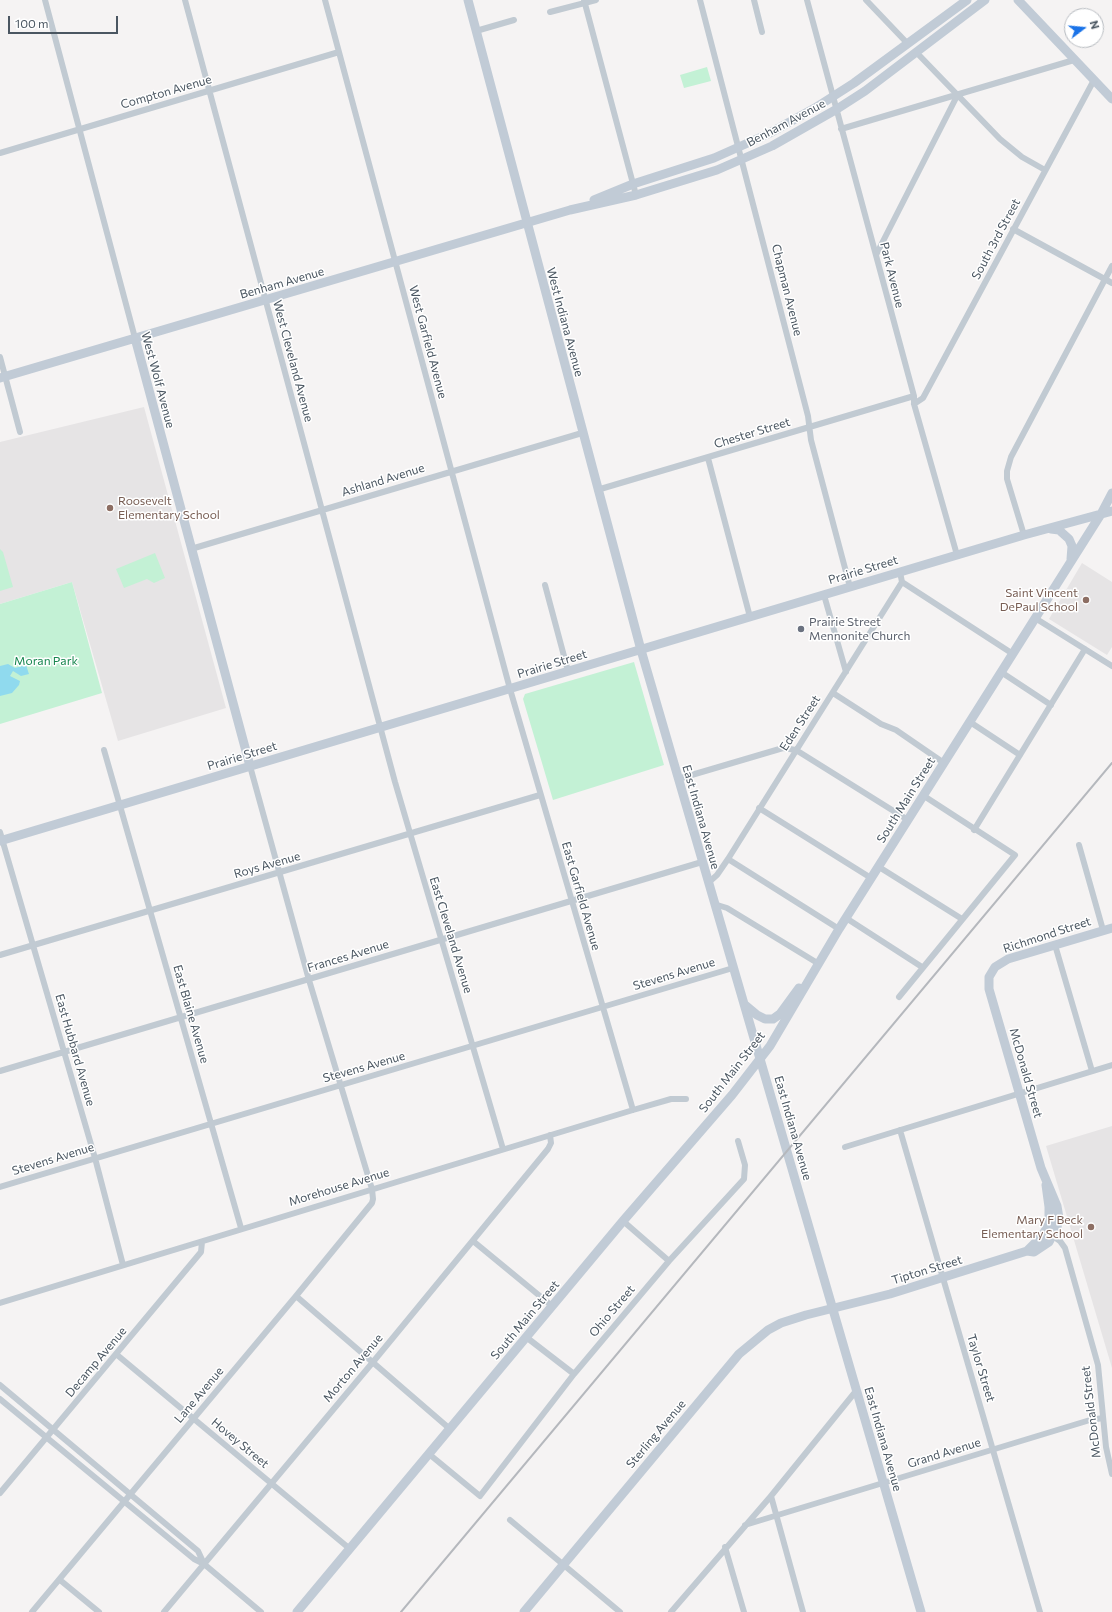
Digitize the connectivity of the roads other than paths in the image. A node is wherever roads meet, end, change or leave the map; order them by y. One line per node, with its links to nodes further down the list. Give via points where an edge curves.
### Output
1 (45, 0): 29 (street, West Wolf Avenue)
2 (185, 0): 23 (street, West Cleveland Avenue)
3 (325, 0): 19 (street, West Garfield Avenue)
4 (468, 0): 16 (main road, West Indiana Avenue)
5 (596, 0): 13 (street)
6 (700, 0): 30 (street, Chapman Avenue)
7 (754, 0): 17 (street)
8 (807, 0): 24 (street, Park Avenue)
9 (866, 0): 18 (street)
10 (967, 0): 18 (main road, Benham Avenue)
11 (985, 0): 20 (main road, Benham Avenue)
12 (1018, 0): 21 (main road)
13 (584, 1): 14 (street); 34 (street)
14 (550, 12)
15 (514, 20): 16 (street)
16 (476, 32): 37 (main road, West Indiana Avenue)
17 (762, 32)
18 (908, 44): 24 (main road, Benham Avenue)
19 (339, 52): 23 (street, Compton Avenue); 40 (street, West Garfield Avenue)
20 (916, 52): 25 (street); 27 (main road, Benham Avenue)
21 (1074, 60): 22 (main road); 25 (street)
22 (1094, 80): 26 (main road); 33 (street, South 3rd Street)
23 (210, 91): 29 (street, Compton Avenue); 44 (street, West Cleveland Avenue)
24 (833, 96): 27 (street, Park Avenue); 30 (main road, Benham Avenue, via 791,122)
25 (957, 96): 28 (street); 33 (street, via 1000,139 1022,157); 39 (street)
26 (1112, 99)
27 (837, 109): 28 (street, Park Avenue); 32 (main road, Benham Avenue, via 784,140)
28 (841, 129): 39 (street, Park Avenue)
29 (80, 130): 31 (street, Compton Avenue); 45 (street, West Wolf Avenue)
30 (739, 149): 32 (street, Chapman Avenue); 34 (main road, Benham Avenue)
31 (0, 153)
32 (742, 160): 35 (main road, Benham Avenue, via 691,179); 50 (street, Chapman Avenue)
33 (1045, 170): 38 (street, South 3rd Street)
34 (633, 184): 35 (street); 36 (main road, Benham Avenue)
35 (636, 195): 36 (main road, Benham Avenue)
36 (570, 210): 37 (main road, Benham Avenue)
37 (527, 224): 40 (main road, Benham Avenue); 52 (main road, West Indiana Avenue)
38 (1014, 229): 42 (street); 49 (street, South 3rd Street, via 923,398)
39 (876, 255): 48 (street, Park Avenue)
40 (396, 262): 44 (main road, Benham Avenue); 54 (street, West Garfield Avenue)
41 (1112, 266): 42 (street)
42 (1105, 279): 43 (street); 61 (street, via 1011,457 1007,471 1008,479)
43 (1112, 283)
44 (265, 301): 45 (main road, Benham Avenue); 57 (street, West Cleveland Avenue)
45 (135, 338): 47 (main road, Benham Avenue); 62 (main road, West Wolf Avenue)
46 (0, 357): 47 (street)
47 (3, 377): 51 (street)
48 (914, 396): 49 (street, Park Avenue); 50 (street, Chester Street)
49 (914, 404): 63 (street, Park Avenue)
50 (810, 427): 53 (street, Chester Street); 68 (street, Chapman Avenue, via 811,440)
51 (20, 432)
52 (582, 433): 54 (street, Ashland Avenue); 55 (main road, West Indiana Avenue)
53 (708, 458): 55 (street, Chester Street); 70 (street)
54 (451, 471): 57 (street, Ashland Avenue); 79 (street, West Garfield Avenue)
55 (597, 490): 73 (main road, West Indiana Avenue)
56 (1112, 493): 59 (main road, South Main Street)
57 (322, 510): 62 (street, Ashland Avenue); 83 (street, West Cleveland Avenue)
58 (1112, 511): 59 (main road, Prairie Street)
59 (1101, 514): 60 (main road, Prairie Street); 64 (main road, South Main Street)
60 (1047, 528): 61 (main road, Prairie Street); 64 (main road, via 1060,530 1069,539 1072,546)
61 (1024, 535): 63 (main road, Prairie Street)
62 (191, 549): 88 (main road, West Wolf Avenue)
63 (957, 555): 65 (main road, Prairie Street)
64 (1071, 561): 71 (main road, South Main Street)
65 (900, 572): 66 (street); 68 (main road, Prairie Street)
66 (902, 582): 74 (street); 77 (street, Eden Street)
67 (545, 585): 76 (street)
68 (850, 587): 69 (main road, Prairie Street)
69 (824, 595): 70 (main road, Prairie Street); 77 (street)
70 (750, 617): 73 (main road, Prairie Street)
71 (1035, 618): 72 (street); 74 (main road, South Main Street)
72 (1085, 649): 75 (street); 81 (street)
73 (641, 650): 76 (main road, Prairie Street); 89 (main road, East Indiana Avenue)
74 (1013, 654): 78 (main road, South Main Street)
75 (1112, 666)
76 (568, 671): 79 (main road, Prairie Street)
77 (846, 672): 80 (street, Eden Street)
78 (1001, 672): 81 (street); 82 (main road, South Main Street)
79 (510, 689): 83 (main road, Prairie Street); 90 (street, East Garfield Avenue)
80 (833, 693): 85 (street, Eden Street); 87 (street, via 881,724 896,730)
81 (1051, 705): 86 (street)
82 (970, 722): 86 (street); 87 (main road, South Main Street)
83 (380, 727): 88 (main road, Prairie Street); 96 (street, East Cleveland Avenue)
84 (104, 750): 92 (street, East Blaine Avenue)
85 (796, 750): 89 (street, via 783,748); 93 (street, Eden Street); 94 (street)
86 (1020, 755): 95 (street)
87 (944, 763): 91 (main road, South Main Street)
88 (250, 766): 92 (main road, Prairie Street); 102 (street)
89 (678, 779): 100 (main road, East Indiana Avenue)
90 (540, 795): 96 (street, Roys Avenue); 105 (street, East Garfield Avenue)
91 (924, 796): 94 (main road, South Main Street); 95 (street)
92 (119, 806): 97 (main road, Prairie Street); 107 (street, East Blaine Avenue)
93 (759, 808): 99 (street, Eden Street); 103 (street)
94 (908, 820): 101 (main road, South Main Street)
95 (974, 830): 109 (street, via 1015,855)
96 (410, 835): 102 (street, Roys Avenue); 112 (street, East Cleveland Avenue)
97 (1, 838): 113 (street, East Hubbard Avenue)
98 (1079, 845): 111 (street)
99 (728, 859): 104 (street, Eden Street); 110 (street)
100 (702, 862): 104 (main road, East Indiana Avenue); 105 (street, Frances Avenue)
101 (879, 867): 103 (main road, South Main Street); 109 (street)
102 (279, 873): 107 (street, Roys Avenue); 120 (street)
103 (871, 878): 108 (main road, South Main Street)
104 (708, 883): 106 (main road, East Indiana Avenue)
105 (570, 900): 112 (street, Frances Avenue); 124 (street, East Garfield Avenue)
106 (714, 904): 116 (street, via 727,908); 118 (main road, East Indiana Avenue)
107 (150, 911): 113 (street, Roys Avenue); 125 (street, East Blaine Avenue)
108 (846, 918): 110 (main road, South Main Street); 117 (street)
109 (962, 919): 117 (street)
110 (839, 929): 116 (main road, South Main Street)
111 (1108, 929): 114 (main road, Richmond Street)
112 (441, 939): 120 (street, Frances Avenue); 126 (street, East Cleveland Avenue)
113 (33, 945): 115 (street, Roys Avenue); 127 (street, East Hubbard Avenue)
114 (1055, 945): 119 (main road, Richmond Street, via 1008,959); 131 (street)
115 (0, 956)
116 (819, 964): 121 (main road, South Main Street)
117 (922, 967): 122 (street)
118 (733, 968): 123 (main road, East Indiana Avenue); 124 (street, Stevens Avenue)
119 (992, 970): 133 (main road, McDonald Street, via 989,989)
120 (309, 980): 125 (street, Frances Avenue); 132 (street)
121 (806, 985): 123 (main road, via 798,989 780,1014 773,1019 765,1019); 128 (main road, South Main Street)
122 (899, 997)
123 (745, 1005): 128 (main road, East Indiana Avenue)
124 (602, 1007): 126 (street, Stevens Avenue); 135 (street, East Garfield Avenue)
125 (181, 1017): 127 (street, Frances Avenue); 136 (street, East Blaine Avenue)
126 (472, 1047): 132 (street, Stevens Avenue); 141 (street, East Cleveland Avenue)
127 (63, 1052): 130 (street, Frances Avenue); 142 (street, East Hubbard Avenue)
128 (760, 1058): 145 (main road, South Main Street); 156 (main road, East Indiana Avenue)
129 (1112, 1065): 131 (street)
130 (0, 1071)
131 (1092, 1071): 133 (street)
132 (341, 1085): 136 (street, Stevens Avenue); 144 (street)
133 (1020, 1094): 137 (street); 147 (main road, McDonald Street, via 1046,1182 1057,1206 1058,1218)
134 (686, 1099): 135 (street, Morehouse Avenue, via 671,1099)
135 (633, 1110): 138 (street, Morehouse Avenue)
136 (211, 1123): 142 (street, Stevens Avenue); 146 (street, East Blaine Avenue)
137 (900, 1130): 140 (street); 152 (street, Taylor Street)
138 (550, 1135): 141 (street, Morehouse Avenue); 148 (street, Morton Avenue, via 551,1143 548,1149)
139 (738, 1140): 150 (street, Ohio Street, via 745,1165 744,1179)
140 (845, 1147)
141 (503, 1149): 144 (street, Morehouse Avenue)
142 (95, 1158): 143 (street, Stevens Avenue); 151 (street, East Hubbard Avenue)
143 (0, 1187)
144 (372, 1189): 146 (street, Morehouse Avenue); 153 (street, Lane Avenue, via 372,1203)
145 (623, 1221): 150 (street); 155 (main road, South Main Street)
146 (241, 1228): 149 (street, Morehouse Avenue)
147 (1049, 1234): 152 (main road, Tipton Street, via 1042,1247 1034,1252 1027,1251); 165 (street, McDonald Street, via 1065,1248 1098,1365)
148 (473, 1241): 155 (street); 159 (street, Morton Avenue)
149 (202, 1242): 151 (street, Morehouse Avenue); 158 (street, Decamp Avenue, via 202,1252)
150 (669, 1260): 160 (street, Ohio Street)
151 (124, 1266): 154 (street, Morehouse Avenue)
152 (943, 1278): 156 (main road, Tipton Street); 169 (street, Taylor Street)
153 (296, 1296): 159 (street); 164 (street, Lane Avenue)
154 (0, 1303)
155 (552, 1306): 157 (main road, South Main Street)
156 (833, 1308): 162 (main road, East Indiana Avenue); 184 (main road, Sterling Avenue, via 781,1323 757,1338 739,1354)
157 (526, 1337): 160 (street); 166 (main road, South Main Street)
158 (116, 1354): 164 (street, Hovey Street); 167 (street, Decamp Avenue)
159 (373, 1362): 166 (street); 172 (street, Morton Avenue)
160 (574, 1374): 170 (street, Ohio Street, via 480,1496)
161 (0, 1385): 167 (street)
162 (856, 1391): 173 (main road, East Indiana Avenue); 176 (street)
163 (0, 1399): 168 (street)
164 (193, 1418): 172 (street, Hovey Street); 175 (street, Lane Avenue)
165 (1103, 1418): 169 (street, Grand Avenue); 171 (street, McDonald Street)
166 (450, 1429): 170 (main road, South Main Street)
167 (53, 1430): 168 (street, Decamp Avenue); 175 (street)
168 (47, 1437): 174 (street, Decamp Avenue); 177 (street)
169 (994, 1449): 173 (street, Grand Avenue); 197 (street, Taylor Street)
170 (428, 1454): 182 (main road, South Main Street)
171 (1112, 1474)
172 (272, 1483): 182 (street, Hovey Street); 183 (street, Morton Avenue)
173 (883, 1483): 178 (street, Grand Avenue); 196 (main road, East Indiana Avenue)
174 (0, 1493)
175 (130, 1495): 177 (street, Lane Avenue); 183 (street, via 198,1551)
176 (771, 1496): 178 (street); 180 (street)
177 (125, 1501): 183 (street, via 194,1559); 185 (street, Lane Avenue)
178 (776, 1516): 180 (street, Grand Avenue); 195 (street)
179 (510, 1520): 184 (street)
180 (745, 1525): 181 (street)
181 (725, 1547): 193 (street); 194 (street)
182 (350, 1549): 190 (main road, South Main Street)
183 (204, 1564): 188 (street, Morton Avenue); 189 (street)
184 (564, 1565): 191 (main road, Sterling Avenue); 192 (street)
185 (60, 1580): 186 (street, Lane Avenue); 187 (street)
186 (32, 1612)
187 (99, 1612)
188 (164, 1612)
189 (261, 1612)
190 (297, 1612)
191 (524, 1612)
192 (620, 1612)
193 (671, 1612)
194 (744, 1612)
195 (803, 1612)
196 (921, 1612)
197 (1040, 1612)

